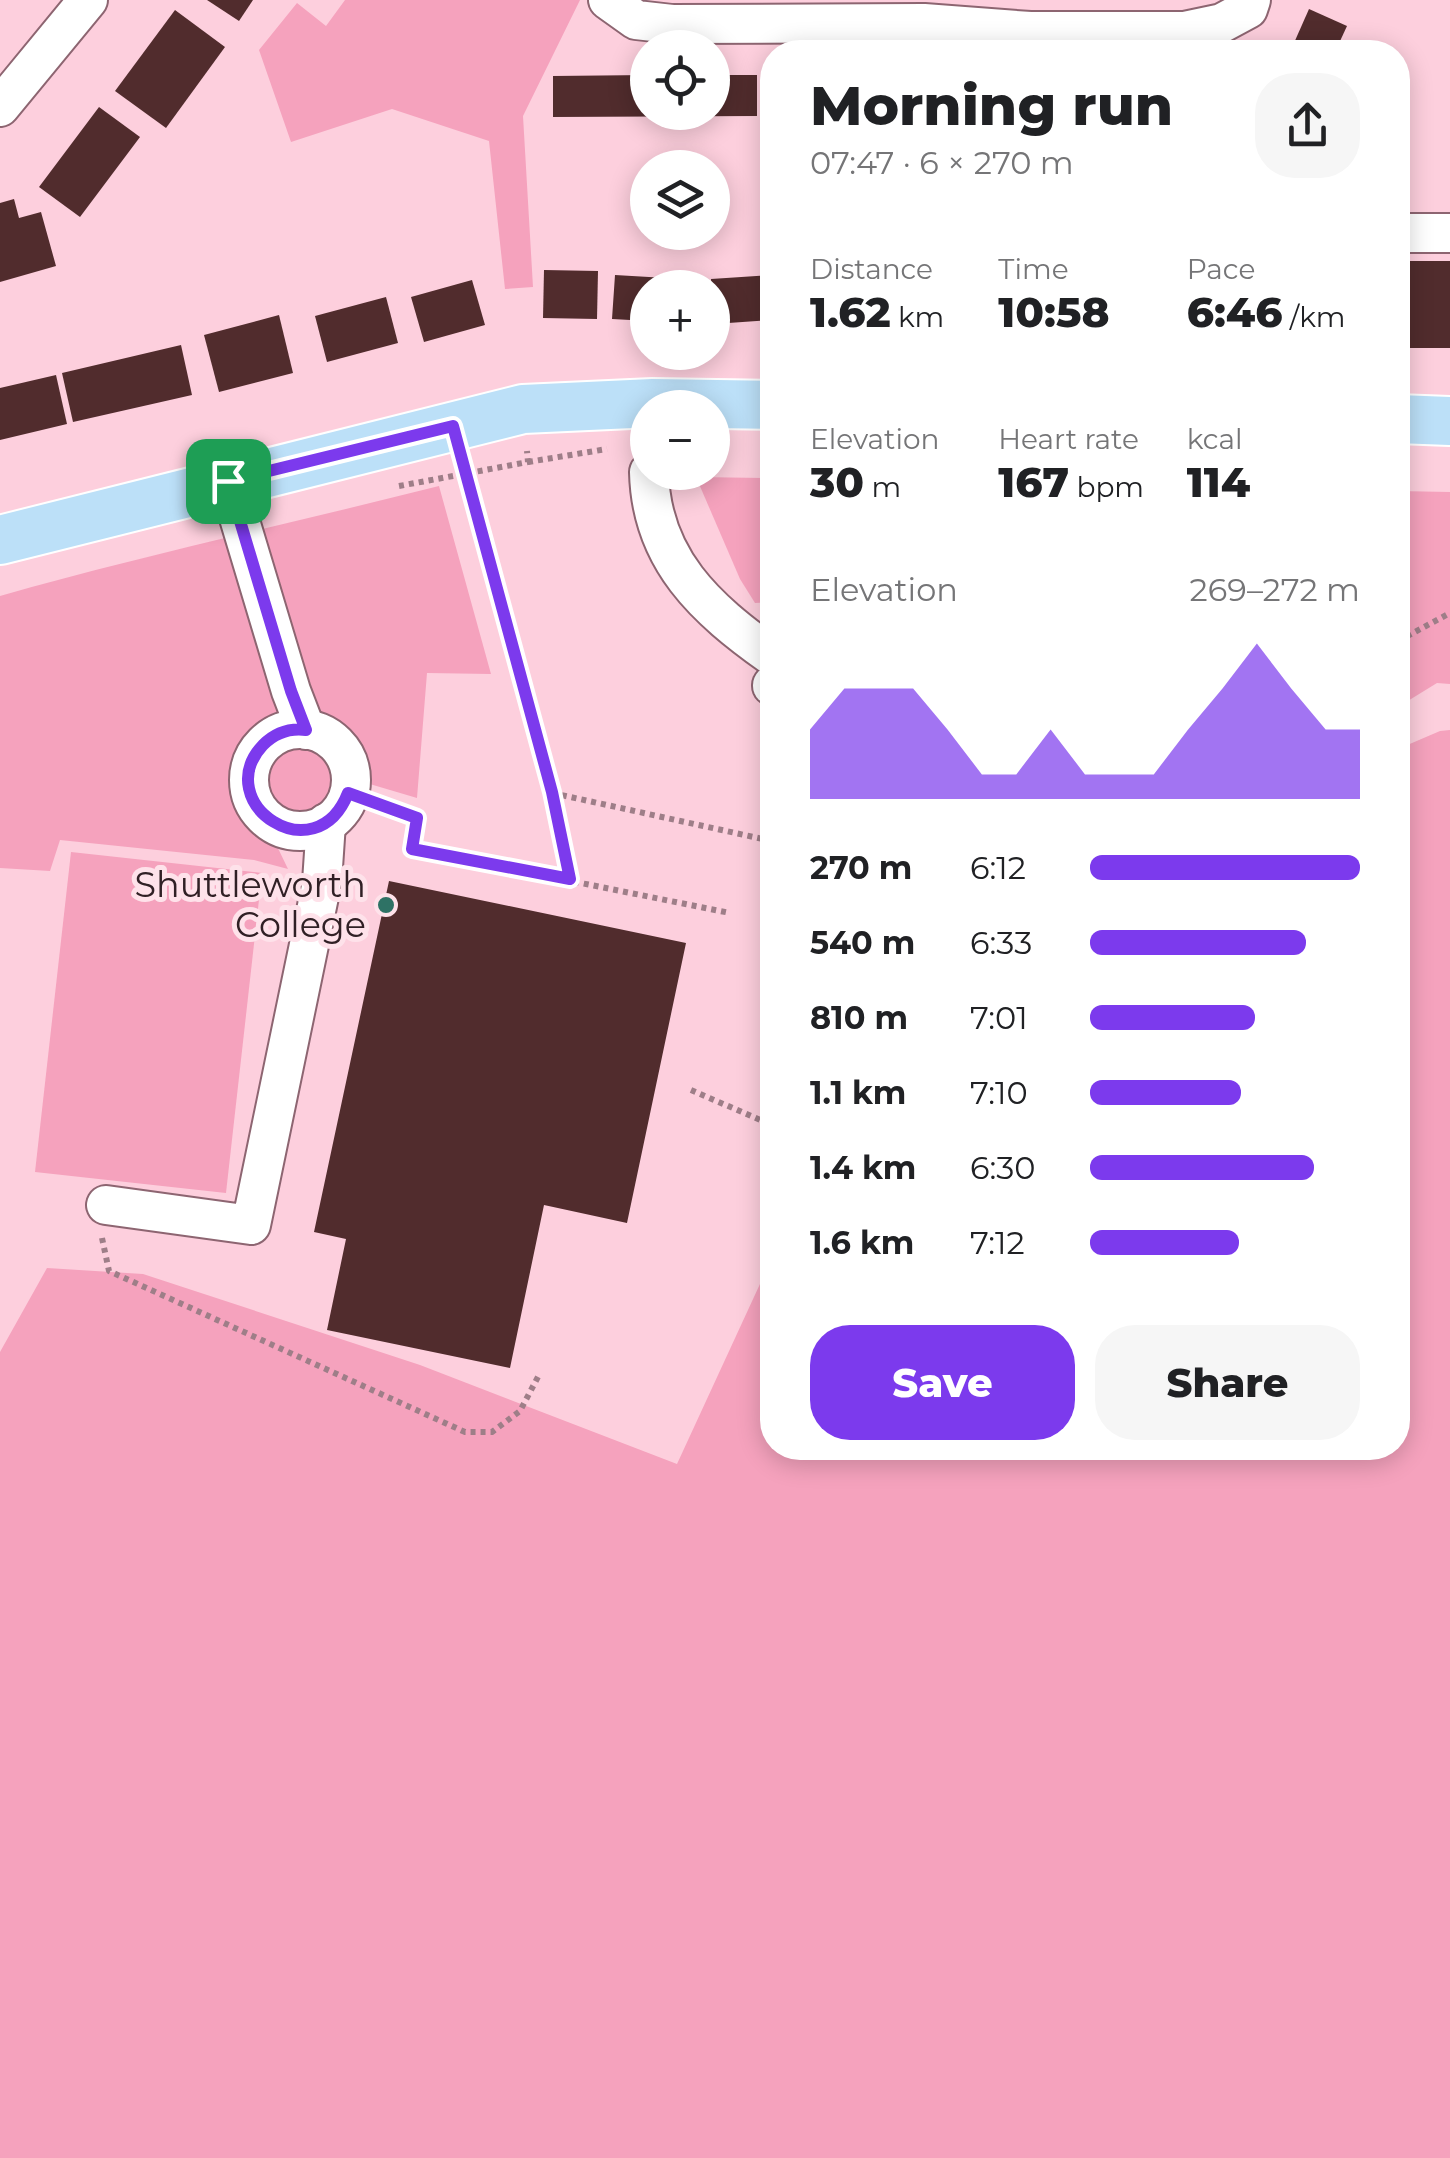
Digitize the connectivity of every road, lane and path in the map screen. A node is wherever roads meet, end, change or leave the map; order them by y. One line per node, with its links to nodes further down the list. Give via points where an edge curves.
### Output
1 (88, 0): 7 (street)
2 (608, 0): 4 (street, via 636,20 672,24)
3 (1250, 0): 6 (street, via 1248,9 1222,24)
4 (924, 12): 5 (street)
5 (1023, 40)
6 (1058, 40)
7 (0, 108)
8 (1410, 233): 9 (street)
9 (1450, 234)
10 (730, 405): 11 (main road)
11 (760, 405)
12 (630, 406): 15 (main road, via 522,409)
13 (1410, 419): 14 (main road)
14 (1450, 421)
15 (453, 426): 18 (main road); 25 (path)
16 (613, 448): 17 (path)
17 (528, 462)
18 (228, 481): 20 (main road); 24 (street)
19 (650, 490): 23 (street, via 656,525 704,604)
20 (0, 540)
21 (1450, 613): 22 (path)
22 (1410, 635)
23 (760, 647)
24 (306, 730): 26 (street, via 340,748 350,778); 26 (street, via 280,732 256,754 249,786 254,802 278,826 294,830 310,830)
25 (552, 792): 27 (path); 28 (path)
26 (337, 808): 28 (path, via 417,818 412,849); 32 (street, via 251,1225)
27 (760, 838)
28 (570, 879): 29 (path)
29 (730, 913)
30 (692, 1090): 31 (path)
31 (760, 1120)
32 (106, 1205): 33 (path, via 101,1231 109,1271 464,1432 492,1432 520,1412)
33 (540, 1374)

